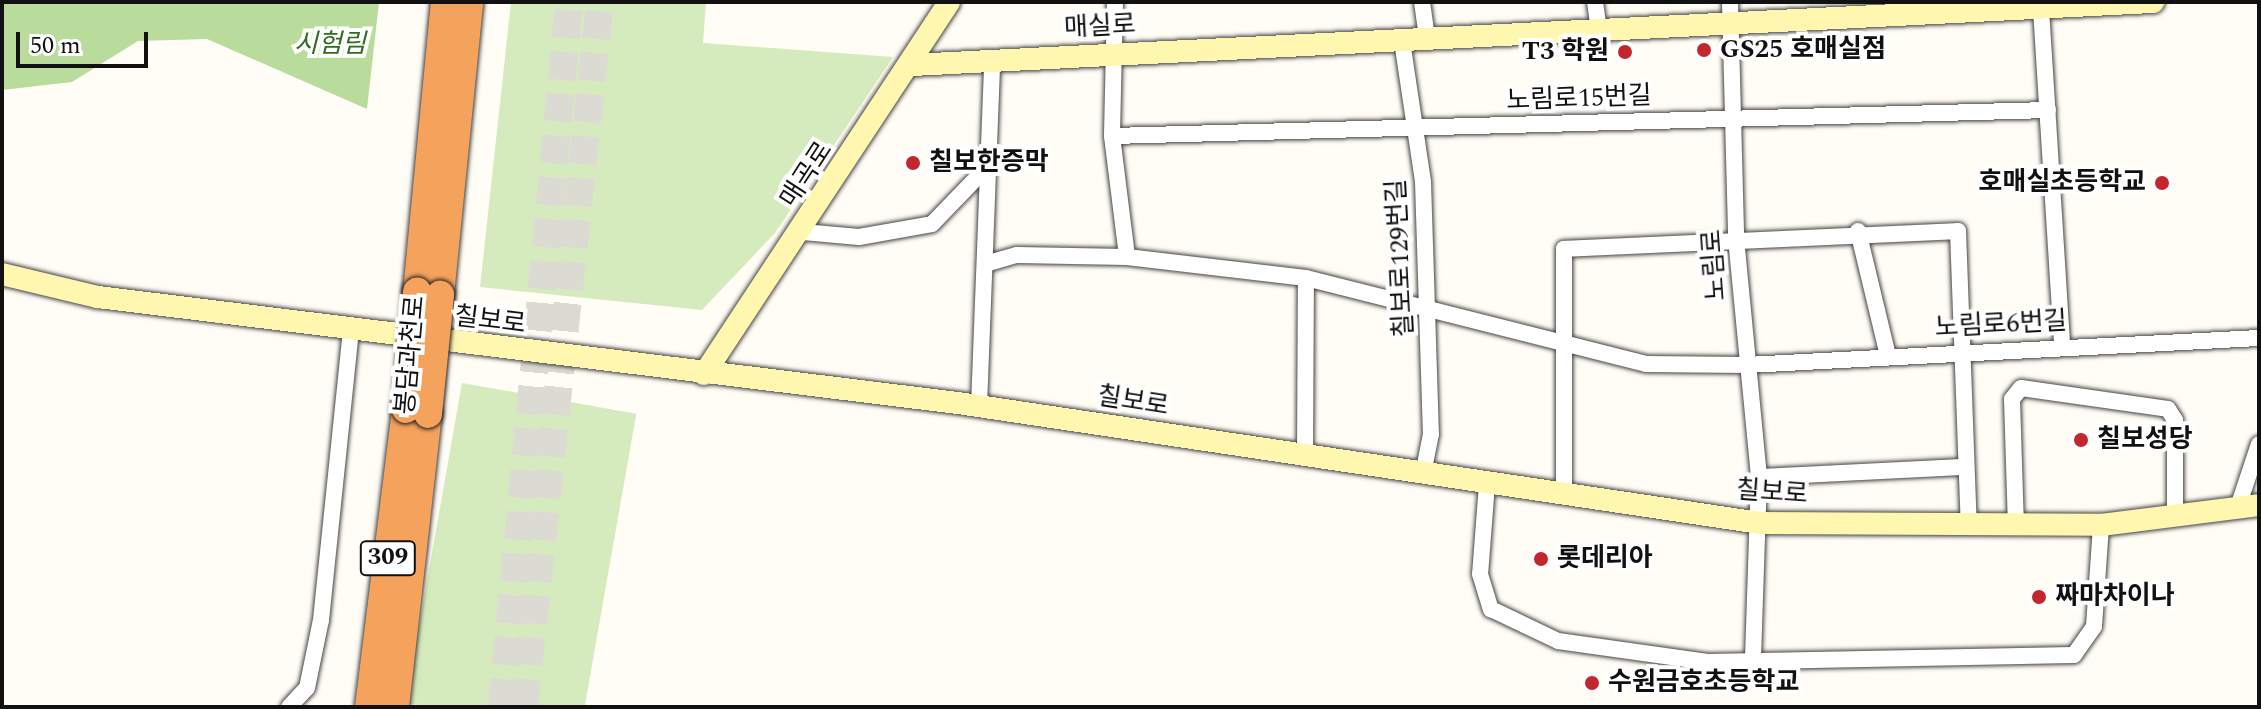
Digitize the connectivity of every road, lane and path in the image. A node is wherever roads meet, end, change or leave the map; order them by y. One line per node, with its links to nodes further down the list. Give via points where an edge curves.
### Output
1 (445, 2): 29 (highway, 봉담과천로 / 309)
2 (469, 2): 29 (highway, 봉담과천로 / 309)
3 (949, 2): 16 (main road, 매곡로)
4 (1115, 2): 14 (street)
5 (1422, 2): 12 (street)
6 (1595, 2): 11 (street)
7 (2153, 2): 8 (main road, 매실로)
8 (2041, 9): 9 (main road, 매실로); 17 (street)
9 (1865, 10): 10 (main road, 매실로)
10 (1731, 13): 11 (main road, 매실로); 18 (street, 노림로)
11 (1599, 31): 12 (main road, 매실로)
12 (1427, 39): 13 (main road, 매실로)
13 (1402, 41): 14 (main road, 매실로); 19 (street, 칠보로129번길)
14 (1115, 55): 15 (main road, 매실로); 20 (street)
15 (992, 61): 16 (main road, 매실로); 21 (street)
16 (912, 65): 23 (main road, 매곡로)
17 (2048, 110): 18 (street, 노림로15번길); 34 (street)
18 (1734, 119): 19 (street, 노림로15번길); 24 (street, 노림로)
19 (1415, 128): 20 (street, 노림로15번길); 30 (street, 칠보로129번길)
20 (1112, 136): 25 (street)
21 (988, 166): 23 (street, via 932,224 859,237); 26 (street)
22 (1858, 231): 24 (street); 35 (street, via 1958,231); 36 (street)
23 (803, 232): 38 (main road, 매곡로)
24 (1736, 238): 33 (street, via 1564,249); 37 (street, 노림로)
25 (1127, 257): 26 (street, 노림로6번길, via 1017,255); 28 (street, 노림로6번길)
26 (985, 264): 39 (street)
27 (2, 274): 31 (main road, 칠보로, via 98,297)
28 (1306, 278): 30 (street, 노림로6번길); 41 (street)
29 (428, 294): 54 (highway, 봉담과천로 / 309, bridge, via 417,411)
30 (1427, 305): 33 (street, 노림로6번길); 43 (street, 칠보로129번길, via 1431,434)
31 (351, 329): 38 (main road, 칠보로); 55 (street, via 321,620 307,688)
32 (2259, 338): 34 (street, 노림로6번길)
33 (1564, 341): 37 (street, 노림로6번길, via 1646,364); 46 (street)
34 (2062, 345): 35 (street, 노림로6번길)
35 (1961, 350): 36 (street, 노림로6번길); 42 (street)
36 (1888, 356): 37 (street, 노림로6번길)
37 (1747, 365): 44 (street, 노림로)
38 (704, 374): 39 (main road, 칠보로)
39 (979, 406): 41 (main road, 칠보로)
40 (2259, 444): 47 (street)
41 (1305, 456): 43 (main road, 칠보로)
42 (1964, 467): 44 (street); 51 (street)
43 (1423, 474): 45 (main road, 칠보로)
44 (1759, 477): 49 (street, 노림로)
45 (1487, 484): 46 (main road, 칠보로); 53 (street, via 1480,574 1491,609 1558,641 1708,662)
46 (1564, 496): 49 (main road, 칠보로)
47 (2249, 506): 48 (main road, 칠보로)
48 (2175, 516): 50 (main road, 칠보로); 52 (street, via 2175,420 2168,409 2021,388 2012,399)
49 (1760, 523): 51 (main road, 칠보로); 53 (street, 노림로)
50 (2101, 525): 52 (main road, 칠보로); 53 (street, via 2094,626 2074,655)
51 (1969, 527): 52 (main road, 칠보로)
52 (2016, 527)
53 (1753, 659)
54 (375, 706)
55 (289, 707)

